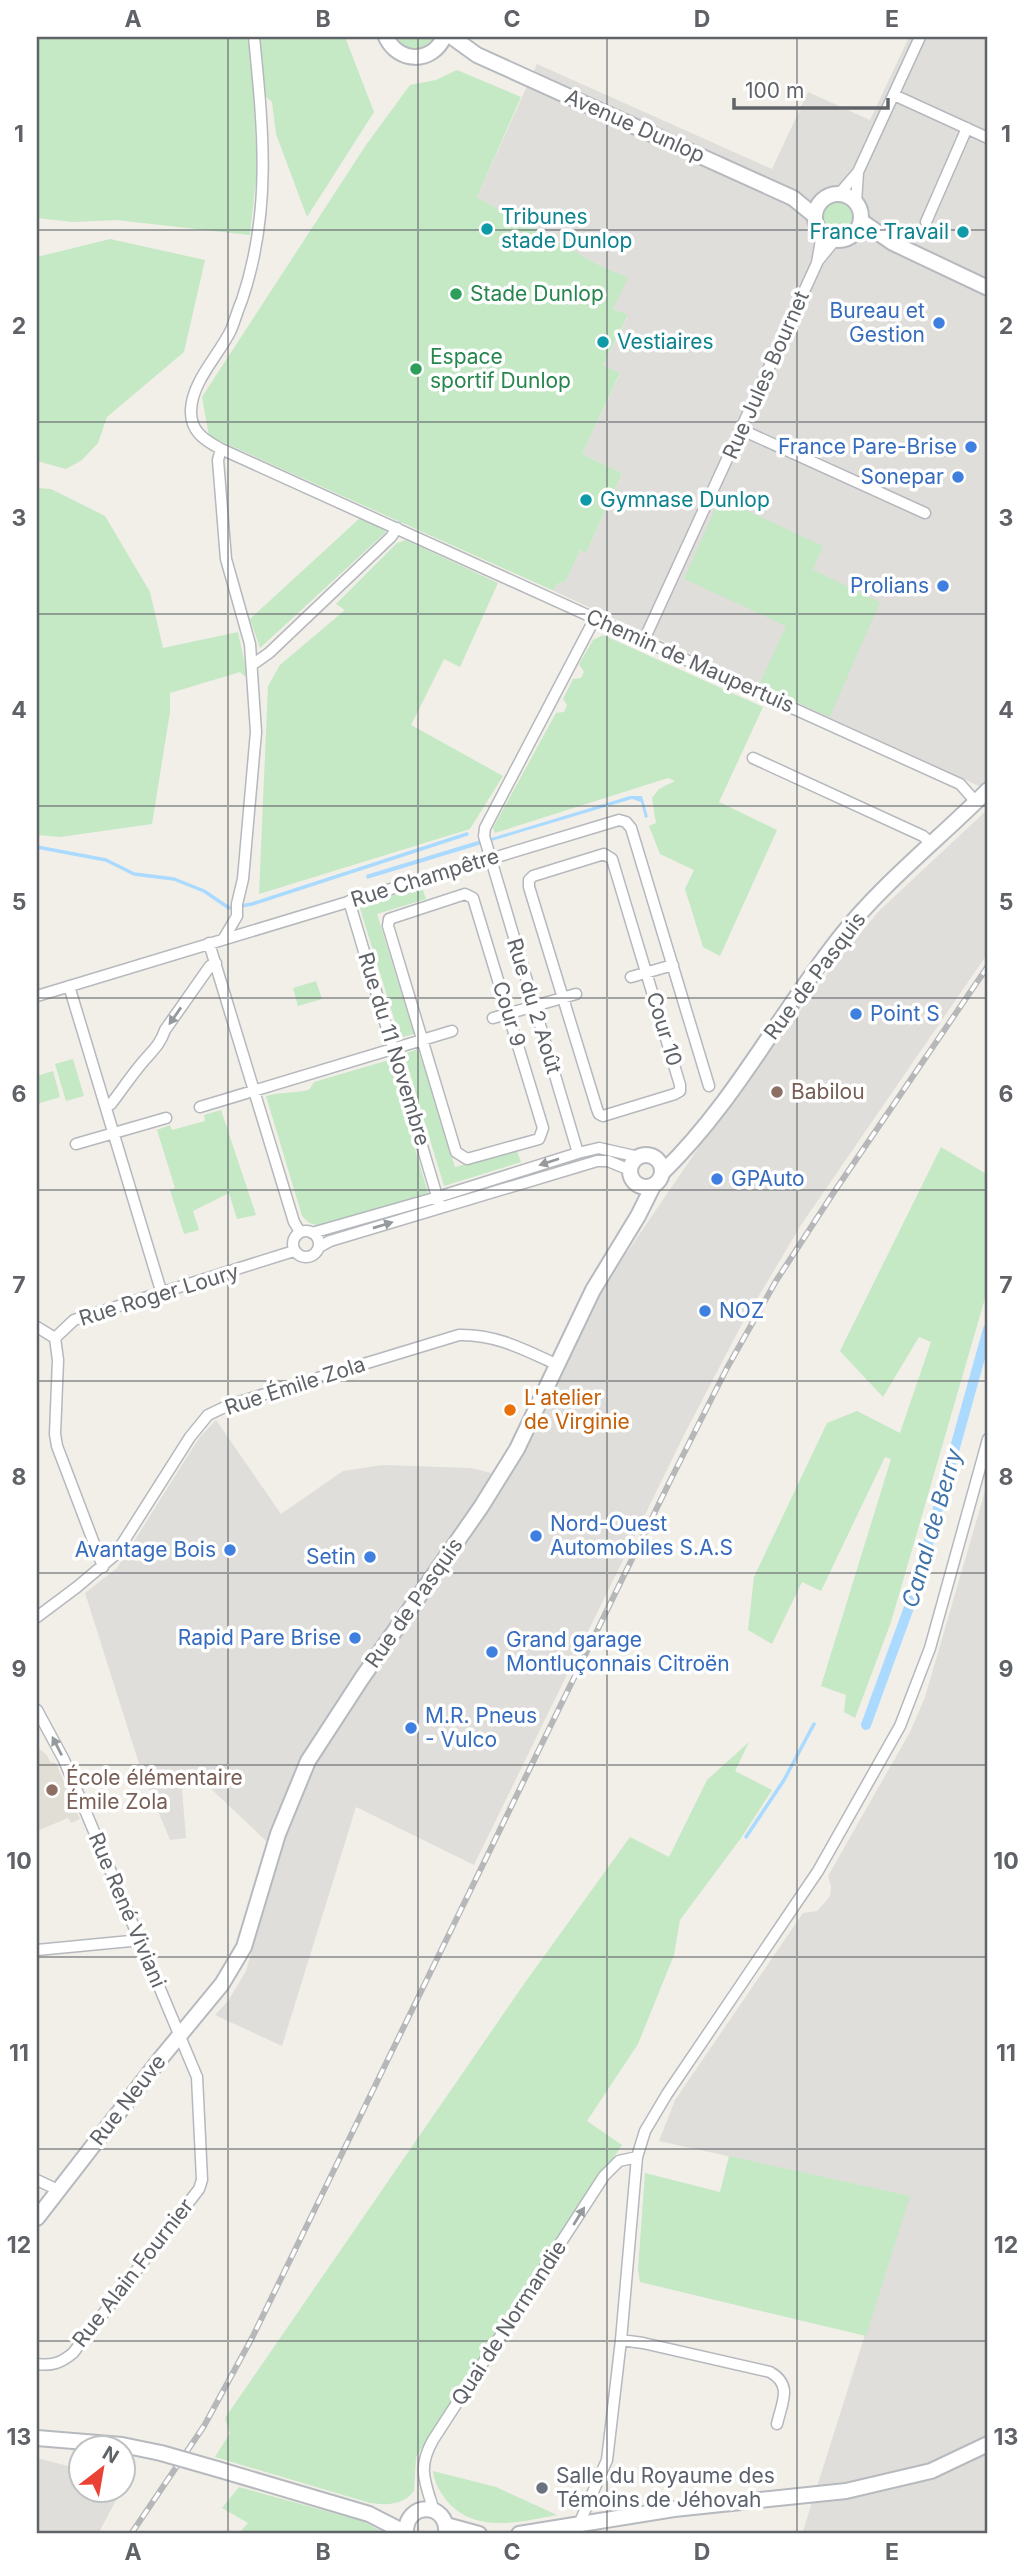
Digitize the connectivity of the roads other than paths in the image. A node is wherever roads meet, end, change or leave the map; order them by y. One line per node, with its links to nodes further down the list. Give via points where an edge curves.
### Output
1 (254, 37): 21 (street, Chemin de Maupertuis, via 264,131 258,239 230,330 191,409 197,434)
2 (386, 37): 5 (main road, via 407,57 428,54)
3 (452, 37): 6 (main road, Avenue Dunlop)
4 (920, 37): 7 (street)
5 (440, 42): 6 (main road, Avenue Dunlop)
6 (477, 55): 12 (main road, Avenue Dunlop)
7 (894, 95): 8 (street); 10 (street)
8 (967, 128): 9 (street); 16 (street)
9 (988, 138)
10 (859, 172): 11 (street); 14 (street)
11 (839, 194): 13 (main road); 14 (main road)
12 (793, 198): 13 (main road, Avenue Dunlop); 15 (main road, Avenue Dunlop)
13 (823, 200): 15 (main road)
14 (856, 203): 17 (main road)
15 (815, 216): 18 (main road)
16 (926, 222)
17 (858, 227): 18 (main road, via 842,240); 19 (main road)
18 (829, 237): 20 (street, Rue Jules Bournet)
19 (988, 288)
20 (741, 430): 22 (street); 25 (street, Rue Jules Bournet)
21 (221, 449): 23 (street, Chemin de Maupertuis); 26 (street, via 225,551)
22 (925, 513)
23 (397, 528): 24 (street, Chemin de Maupertuis); 26 (street)
24 (595, 618): 25 (street, Chemin de Maupertuis); 31 (street, Rue du 2 Août, via 485,828)
25 (644, 640): 29 (street, Chemin de Maupertuis, via 960,784)
26 (252, 665): 33 (street, via 256,732 243,879)
27 (753, 758): 30 (street)
28 (988, 790): 29 (main road, Rue de Pasquis)
29 (976, 802): 30 (main road, Rue de Pasquis)
30 (932, 844): 56 (main road, Rue de Pasquis, via 840,937)
31 (490, 859): 32 (street, Rue Champêtre); 36 (street, Rue Champêtre, via 619,820 626,822); 43 (street, Rue du 2 Août)
32 (349, 901): 33 (street, Rue Champêtre); 48 (street, Rue du 11 Novembre)
33 (224, 938): 34 (street, Rue Champêtre)
34 (209, 943): 35 (street); 39 (street, Rue Champêtre)
35 (216, 963): 50 (street); 51 (street, one-way to 51, via 152,1053)
36 (673, 965): 37 (street); 49 (street)
37 (647, 972): 38 (street); 42 (street, Cour 10, via 680,1086 676,1094 599,1114); 42 (street, Cour 10, via 612,859 604,854 580,861 533,876 528,887)
38 (631, 977)
39 (69, 986): 41 (street, Rue Champêtre); 51 (street)
40 (576, 994): 42 (street)
41 (37, 996)
42 (563, 998): 43 (street)
43 (534, 1006): 44 (street); 57 (street, Rue du 2 Août)
44 (509, 1013): 45 (street); 47 (street, Cour 9, via 472,898 465,894 388,922); 47 (street, Cour 9, via 544,1128 539,1139 502,1151 467,1159 456,1152)
45 (494, 1018)
46 (452, 1031): 47 (street)
47 (422, 1040): 48 (street)
48 (394, 1049): 50 (street); 63 (street, Rue du 11 Novembre)
49 (709, 1086)
50 (254, 1090): 52 (street); 65 (street)
51 (106, 1107): 54 (street)
52 (200, 1107)
53 (166, 1118): 54 (street)
54 (114, 1133): 55 (street); 69 (street)
55 (76, 1144)
56 (688, 1147): 59 (main road); 60 (main road, Rue de Pasquis)
57 (578, 1153): 58 (street, Rue Roger Loury, via 599,1148); 63 (street, Rue Roger Loury, one-way to 63)
58 (639, 1157): 59 (main road); 61 (main road)
59 (656, 1158): 60 (main road)
60 (663, 1172): 62 (main road)
61 (633, 1177): 62 (main road, via 644,1188); 63 (street, Rue Roger Loury, via 608,1161 597,1161); 64 (main road, Rue de Pasquis, via 635,1211)
62 (653, 1186): 64 (main road, Rue de Pasquis)
63 (439, 1202): 66 (street, Rue Roger Loury); 67 (street, Rue Roger Loury, one-way to 63)
64 (629, 1231): 72 (main road, Rue de Pasquis, via 593,1290)
65 (300, 1232): 66 (street, Rue Roger Loury); 68 (street, via 293,1239)
66 (312, 1233): 67 (street)
67 (319, 1247): 68 (street, Rue Roger Loury, via 306,1258)
68 (294, 1251): 69 (street, Rue Roger Loury)
69 (162, 1294): 71 (street, Rue Roger Loury, via 74,1321)
70 (37, 1327): 71 (street)
71 (55, 1338): 74 (street, Rue Roger Loury, via 55,1434)
72 (558, 1365): 74 (street, Rue Émile Zola, via 505,1340 459,1335 229,1405 208,1415 190,1437 124,1544); 80 (main road, Rue de Pasquis, via 517,1449 481,1507 308,1761 278,1834 244,1947)
73 (988, 1439): 82 (street, via 930,1648 888,1751 797,1904 653,2115)
74 (103, 1567): 75 (street, Rue Émile Zola)
75 (37, 1617)
76 (37, 1710): 77 (street, Rue René Viviani)
77 (41, 1724): 78 (street, Rue René Viviani, one-way to 77, via 64,1759)
78 (141, 1940): 79 (street); 81 (street, Rue René Viviani)
79 (37, 1950)
80 (222, 1984): 81 (main road, Rue Neuve)
81 (180, 2034): 84 (main road, Rue Neuve); 87 (street, Rue Alain Fournier, via 197,2077 199,2189 72,2353 62,2362)
82 (637, 2157): 86 (street); 91 (street, Quai de Normandie, one-way to 82, via 424,2461 434,2438 604,2176 619,2161)
83 (37, 2180): 84 (street)
84 (58, 2190): 85 (main road, Rue Neuve)
85 (37, 2218)
86 (621, 2340): 88 (street, via 771,2372 785,2386); 95 (street, via 607,2460)
87 (37, 2364)
88 (777, 2424)
89 (37, 2438): 93 (main road, bridge, via 161,2453)
90 (988, 2444): 95 (main road, via 931,2471 846,2491)
91 (427, 2489): 92 (street, Quai de Normandie); 94 (street)
92 (434, 2511): 94 (main road, via 422,2509); 96 (main road, via 442,2516)
93 (369, 2514): 94 (main road); 98 (main road)
94 (414, 2514): 98 (main road, via 405,2527)
95 (579, 2524): 97 (main road)
96 (446, 2530): 99 (main road)
97 (535, 2533): 100 (main road)
98 (406, 2534)
99 (479, 2534)
100 (519, 2534)

